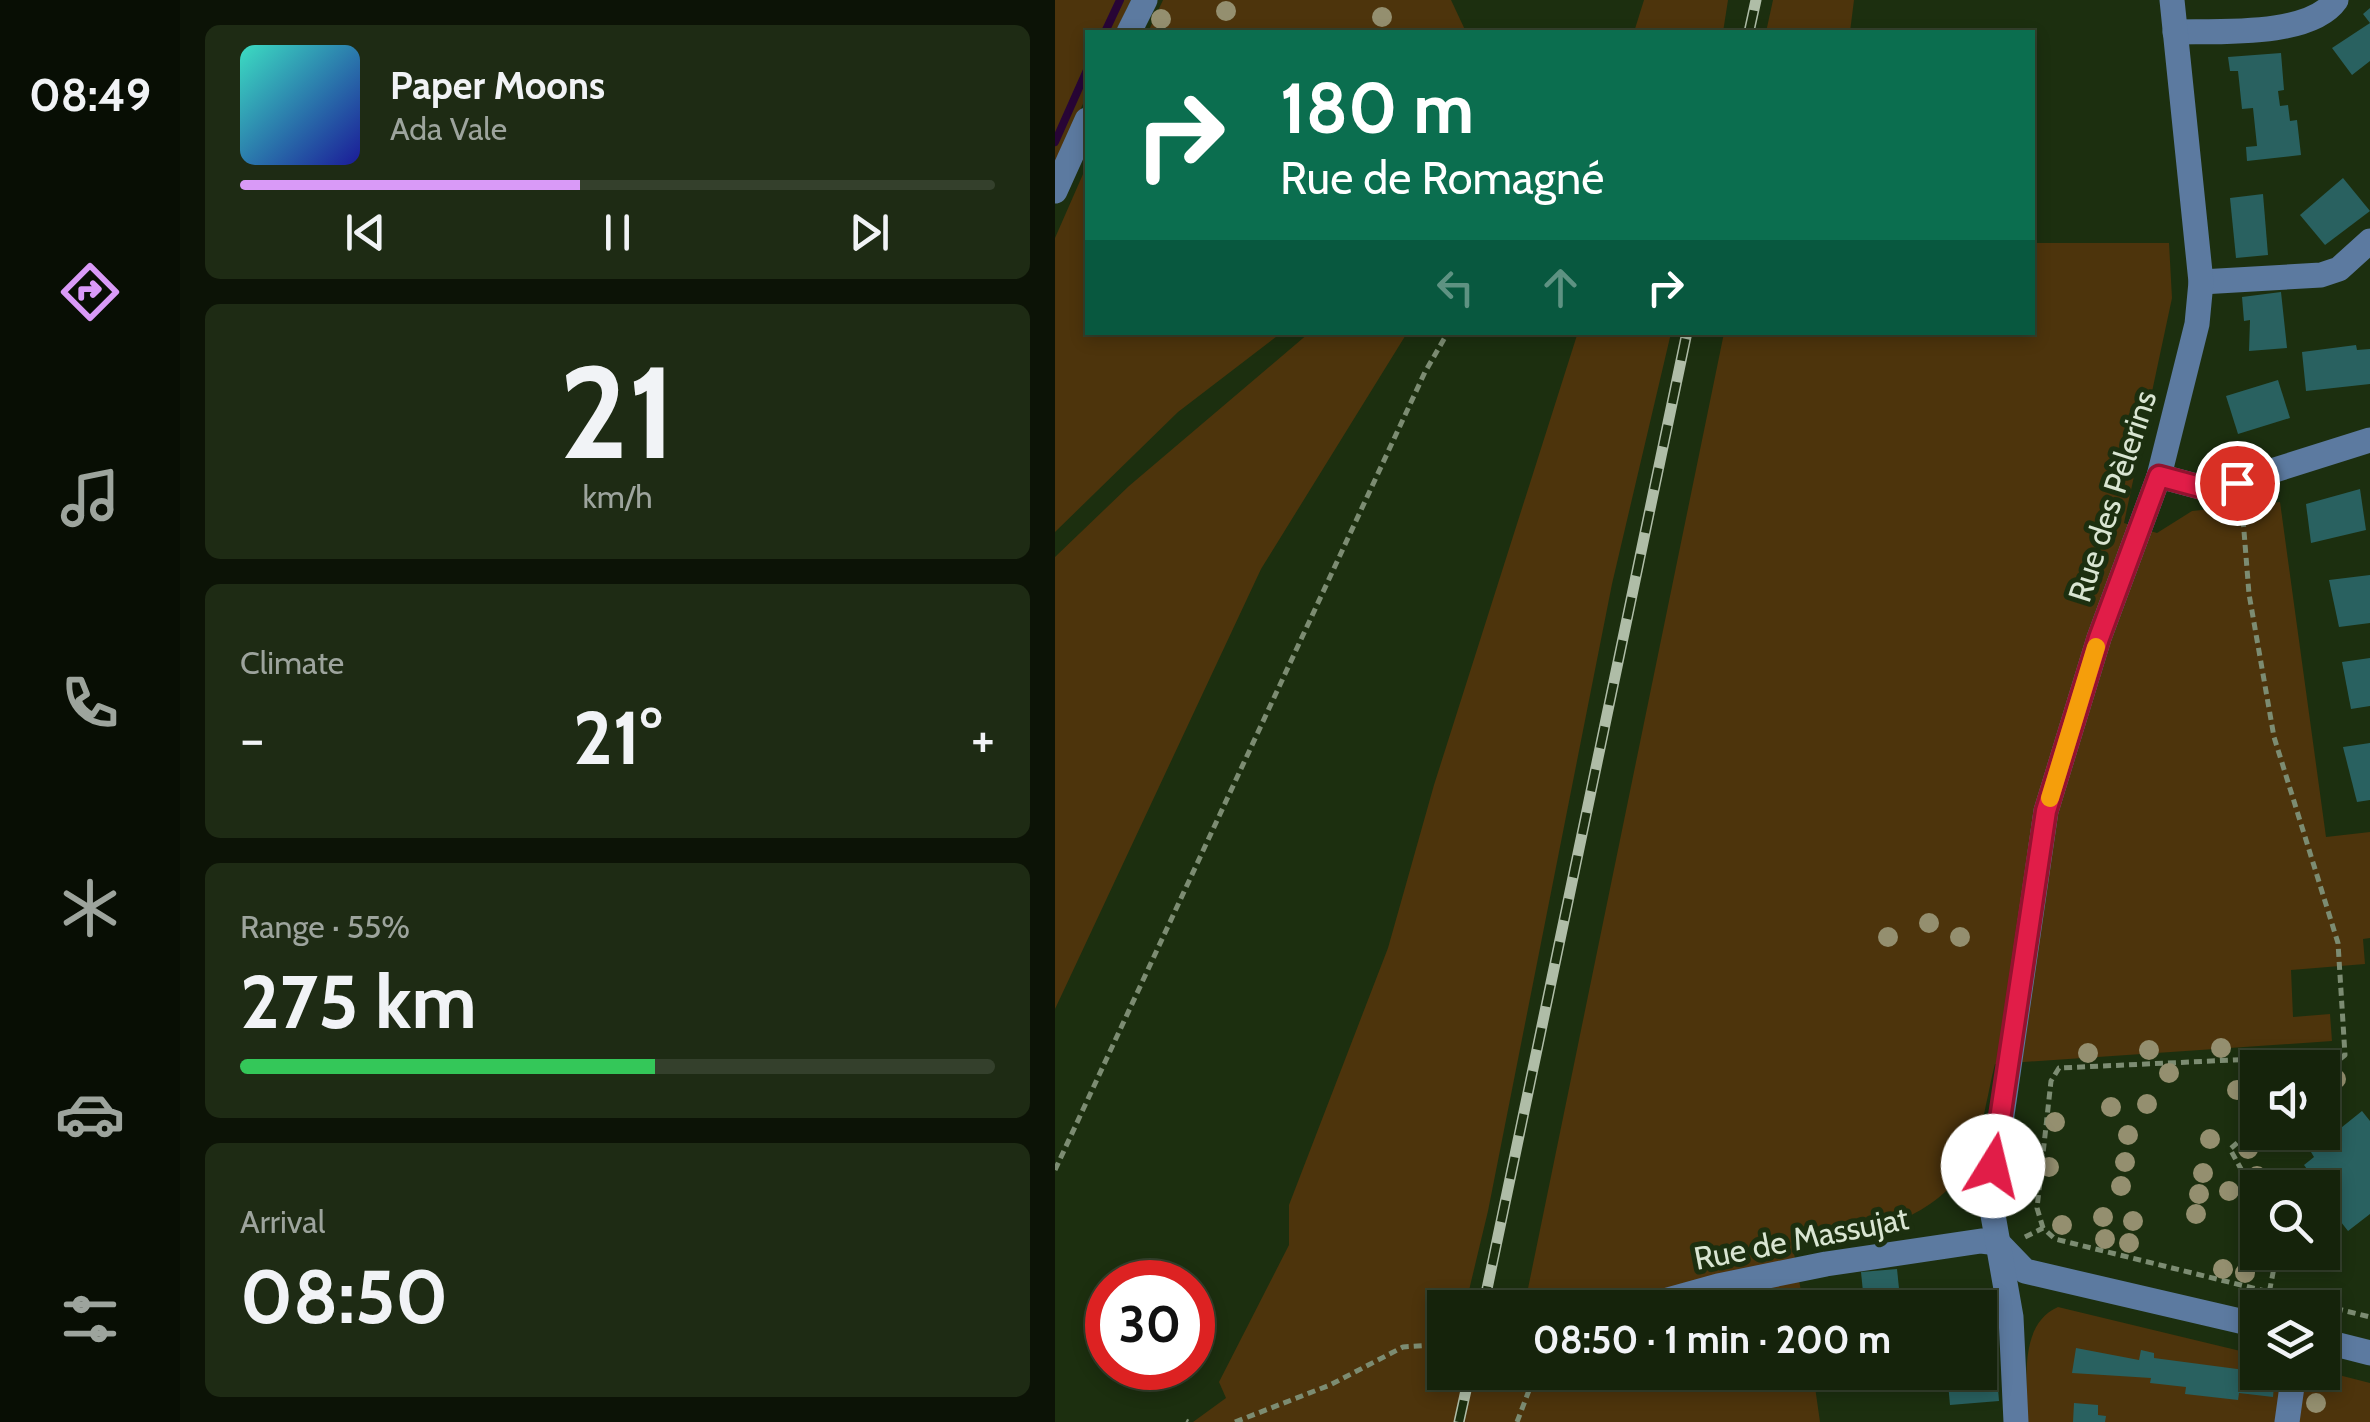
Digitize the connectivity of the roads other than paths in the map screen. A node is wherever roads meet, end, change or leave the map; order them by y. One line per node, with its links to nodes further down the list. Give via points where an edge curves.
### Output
1 (1145, 0): 4 (street)
2 (2171, 0): 5 (street, Rue des Pèlerins)
3 (2335, 0): 5 (street, via 2322,16 2298,25)
4 (1130, 30)
5 (2175, 32): 9 (street, Rue des Pèlerins)
6 (1085, 124): 7 (street)
7 (1055, 191)
8 (2370, 241): 9 (street, via 2321,275)
9 (2201, 282): 11 (street, Rue des Pèlerins)
10 (2370, 440): 11 (street, via 2211,490)
11 (2159, 476): 12 (street, Rue des Pèlerins, via 2099,638 2046,811 1993,1166)
12 (1997, 1242): 13 (street, Rue de Massujat, via 1904,1250); 14 (street, via 2025,1272); 18 (street, Rue des Pèlerins, via 2011,1317)
13 (1704, 1290)
14 (2240, 1322)
15 (2340, 1345): 16 (street)
16 (2370, 1353)
17 (2291, 1390): 19 (street)
18 (2016, 1422)
19 (2287, 1422)

